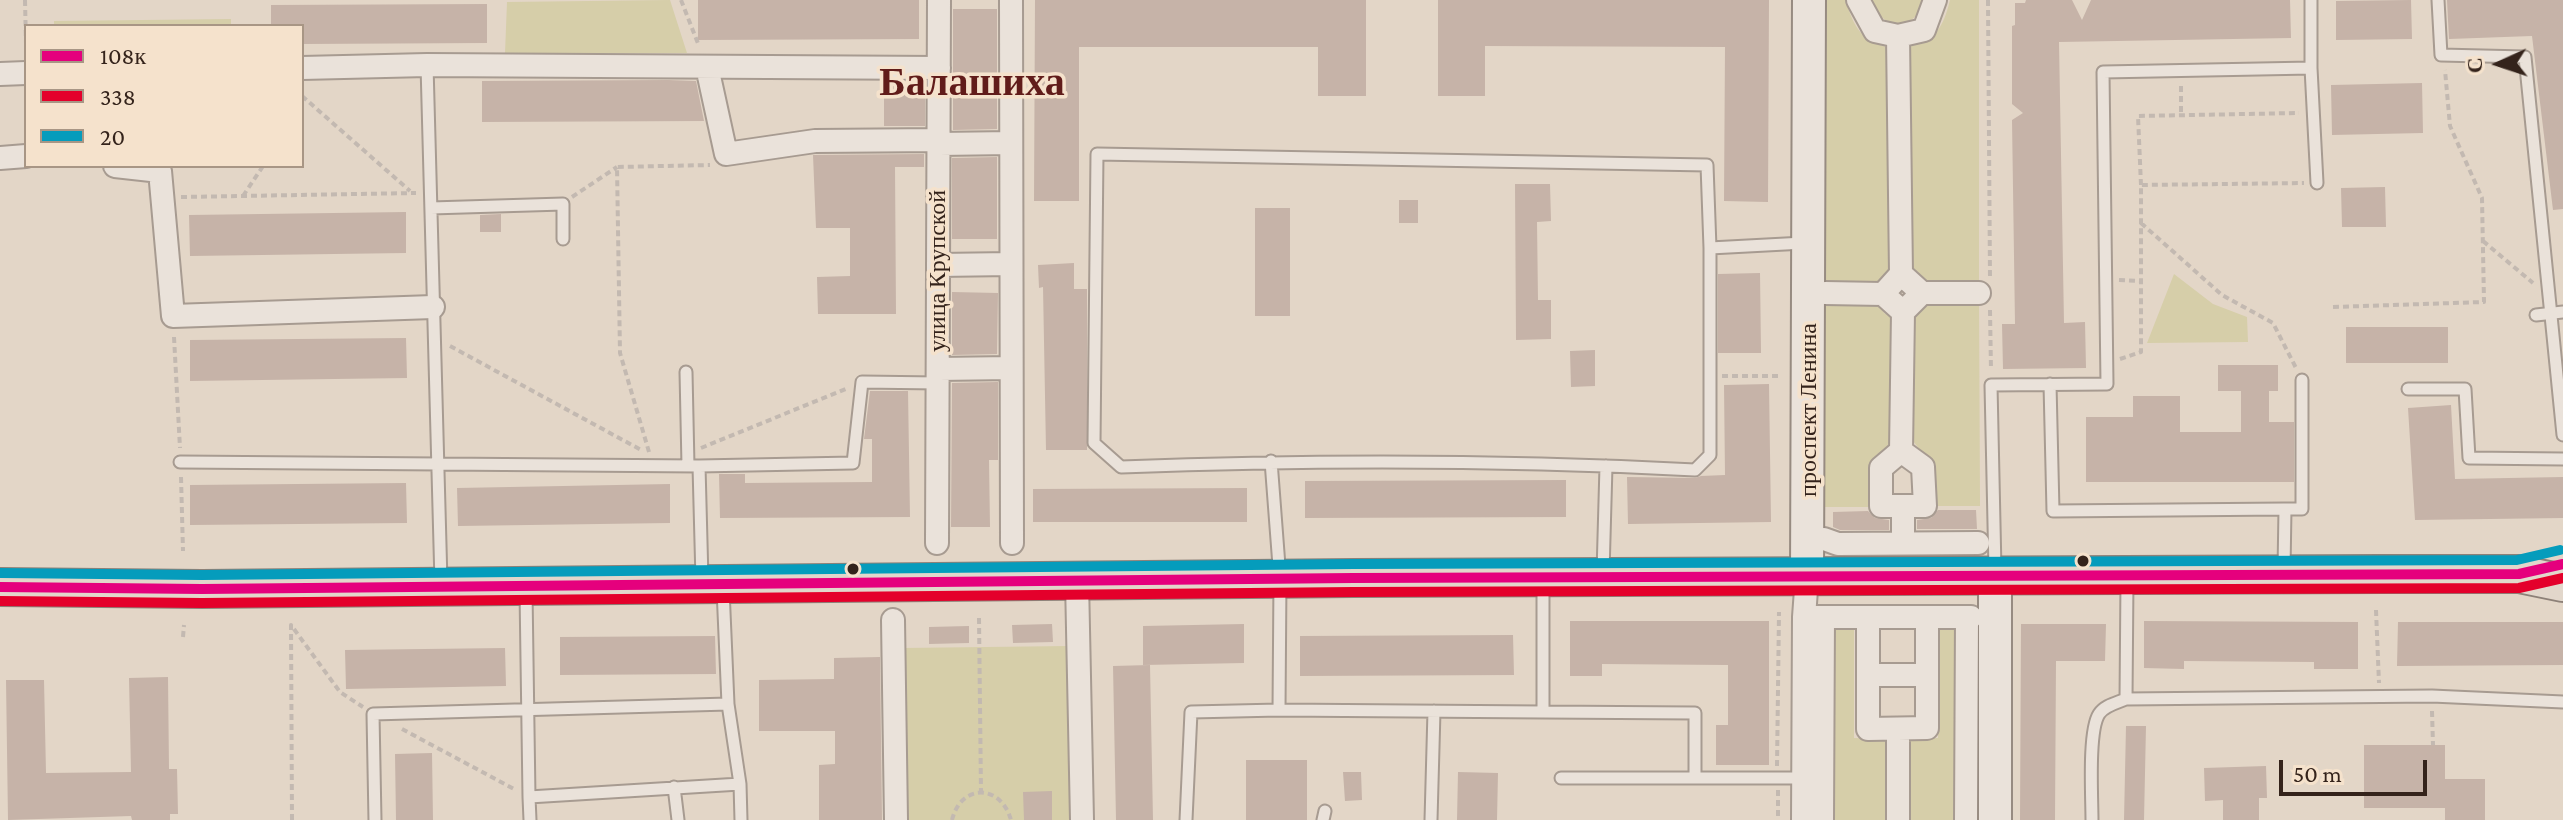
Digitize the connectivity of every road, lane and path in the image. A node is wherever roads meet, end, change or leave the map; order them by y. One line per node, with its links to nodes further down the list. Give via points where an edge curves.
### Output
1 (25, 0): 11 (path)
2 (681, 0): 15 (path)
3 (939, 0): 17 (street, улица Крупской)
4 (1011, 0): 26 (street)
5 (1809, 0): 44 (main road, проспект Ленина)
6 (1858, 0): 12 (street, via 1875,31)
7 (1935, 0): 12 (street, via 1924,30)
8 (1988, 0): 55 (path)
9 (2311, 0): 18 (lane)
10 (2438, 0): 13 (lane)
11 (26, 24)
12 (1898, 36): 48 (street)
13 (2444, 55): 43 (path, via 2450,126 2482,198); 54 (lane, via 2525,57)
14 (427, 65): 15 (street); 16 (street); 36 (lane)
15 (707, 67): 17 (street); 27 (street)
16 (304, 68)
17 (930, 68): 25 (street, улица Крупской)
18 (2311, 68): 19 (lane); 23 (lane)
19 (2181, 70): 24 (path); 49 (lane, via 2103,72)
20 (24, 73): 21 (street)
21 (0, 74)
22 (304, 98): 35 (path)
23 (2313, 113): 24 (path); 33 (lane)
24 (2181, 115): 34 (path, via 2138,116)
25 (939, 142): 26 (street); 27 (street, via 815,141); 47 (street, улица Крупской)
26 (1011, 143): 46 (street)
27 (726, 154): 30 (path, via 722,165)
28 (24, 156): 29 (street)
29 (0, 158)
30 (617, 167): 39 (path); 62 (path, via 620,353 650,455)
31 (133, 168): 38 (street, via 160,171)
32 (262, 168): 37 (path)
33 (2317, 183): 34 (path)
34 (2141, 185): 41 (path)
35 (412, 193): 36 (path); 37 (path)
36 (430, 193): 40 (lane)
37 (243, 196): 38 (path)
38 (162, 197): 61 (street)
39 (563, 204): 40 (lane); 42 (lane)
40 (431, 208): 56 (lane)
41 (2141, 223): 50 (path); 69 (path, via 2222,295 2273,323)
42 (563, 239)
43 (2483, 241): 54 (path); 57 (path, via 2484,302)
44 (1809, 243): 45 (lane); 94 (main road, проспект Ленина)
45 (1710, 248): 67 (lane); 77 (lane, via 1707,165 1097,154 1094,443 1121,467)
46 (1011, 264): 47 (street); 64 (street)
47 (938, 265): 66 (street, улица Крупской)
48 (1901, 274): 52 (street); 53 (street)
49 (2105, 280): 50 (path); 63 (lane)
50 (2141, 281): 63 (path, via 2141,352)
51 (1825, 293): 53 (street)
52 (1922, 293): 55 (street); 58 (street)
53 (1883, 294): 58 (street)
54 (2549, 296): 59 (lane)
55 (1987, 298): 72 (path)
56 (433, 307): 61 (street); 62 (lane)
57 (2333, 307)
58 (1903, 312): 75 (street)
59 (2557, 313): 60 (lane); 74 (lane)
60 (2536, 315)
61 (173, 316): 78 (path)
62 (434, 337): 80 (lane)
63 (2106, 363): 71 (lane, via 2107,384)
64 (1011, 368): 66 (street); 86 (street)
65 (686, 372): 79 (lane)
66 (938, 376): 70 (lane); 85 (street, улица Крупской)
67 (1710, 376): 68 (path); 81 (lane, via 1710,455 1695,470)
68 (1780, 376)
69 (2302, 380): 83 (lane, via 2302,509)
70 (862, 382): 79 (path); 79 (lane, via 853,463)
71 (2050, 384): 72 (lane); 83 (lane, via 2053,511)
72 (1991, 385): 95 (lane)
73 (2408, 389): 76 (lane, via 2465,389 2469,458)
74 (2563, 435)
75 (1901, 451): 82 (street, via 1881,468 1881,506); 82 (street, via 1923,467 1925,506)
76 (2563, 459)
77 (1271, 461): 81 (lane); 98 (lane)
78 (180, 462): 80 (lane); 89 (path)
79 (692, 462): 80 (lane); 101 (lane)
80 (437, 466): 104 (lane)
81 (1606, 466): 97 (lane)
82 (1903, 506): 87 (street)
83 (2285, 509): 91 (lane)
84 (1824, 539): 87 (street, via 1838,544)
85 (937, 543)
86 (1012, 543)
87 (1903, 543): 88 (street)
88 (1978, 543)
89 (183, 551)
90 (2563, 564): 92 (main road)
91 (2284, 574): 92 (main road); 93 (main road)
92 (2519, 574): 100 (main road)
93 (2127, 575): 95 (main road); 117 (lane)
94 (1807, 576): 95 (main road); 97 (main road); 130 (street, проспект Ленина)
95 (1995, 576): 151 (main road)
96 (1543, 577): 97 (main road); 98 (main road); 123 (lane)
97 (1603, 577)
98 (1280, 579): 99 (main road); 121 (lane)
99 (1077, 581): 101 (main road); 143 (street)
100 (2563, 583)
101 (713, 584): 102 (main road); 119 (lane)
102 (526, 586): 104 (main road); 120 (lane)
103 (0, 587): 104 (main road)
104 (441, 587)
105 (2376, 610): 116 (path)
106 (1779, 612): 129 (path)
107 (1868, 617): 108 (street); 113 (street); 148 (street, via 1826,614)
108 (1927, 617): 114 (street); 150 (street, via 1966,614)
109 (979, 618): 133 (path)
110 (893, 620): 140 (street)
111 (184, 625): 112 (path)
112 (183, 637)
113 (1868, 675): 114 (street); 125 (street, via 1868,729)
114 (1927, 675): 125 (street, via 1927,728)
115 (2432, 696): 116 (lane); 118 (lane); 126 (path)
116 (2380, 697): 117 (lane)
117 (2126, 699): 152 (lane, via 2099,714 2093,729)
118 (2563, 702)
119 (728, 704): 120 (lane); 131 (lane)
120 (526, 709): 124 (lane); 134 (lane)
121 (1279, 710): 122 (lane); 144 (lane, via 1191,712)
122 (1434, 711): 123 (lane); 145 (lane)
123 (1543, 712): 128 (lane, via 1695,713)
124 (373, 714): 134 (path); 135 (path, via 340,692 291,625); 136 (lane)
125 (1898, 729): 149 (street)
126 (2433, 745)
127 (1561, 778): 128 (lane)
128 (1695, 778): 129 (lane)
129 (1778, 778): 130 (lane); 146 (path)
130 (1803, 778): 147 (street, проспект Ленина)
131 (740, 784): 132 (lane); 139 (lane)
132 (674, 787): 134 (lane); 138 (lane)
133 (981, 792): 141 (path, via 966,797); 142 (path, via 996,796)
134 (529, 797): 137 (lane)
135 (292, 820)
136 (375, 820)
137 (530, 820)
138 (678, 820)
139 (741, 820)
140 (896, 820)
141 (952, 820)
142 (1011, 820)
143 (1082, 820)
144 (1186, 820)
145 (1431, 820)
146 (1778, 820)
147 (1803, 820)
148 (1822, 820)
149 (1898, 820)
150 (1966, 820)
151 (1995, 820)
152 (2092, 820)

